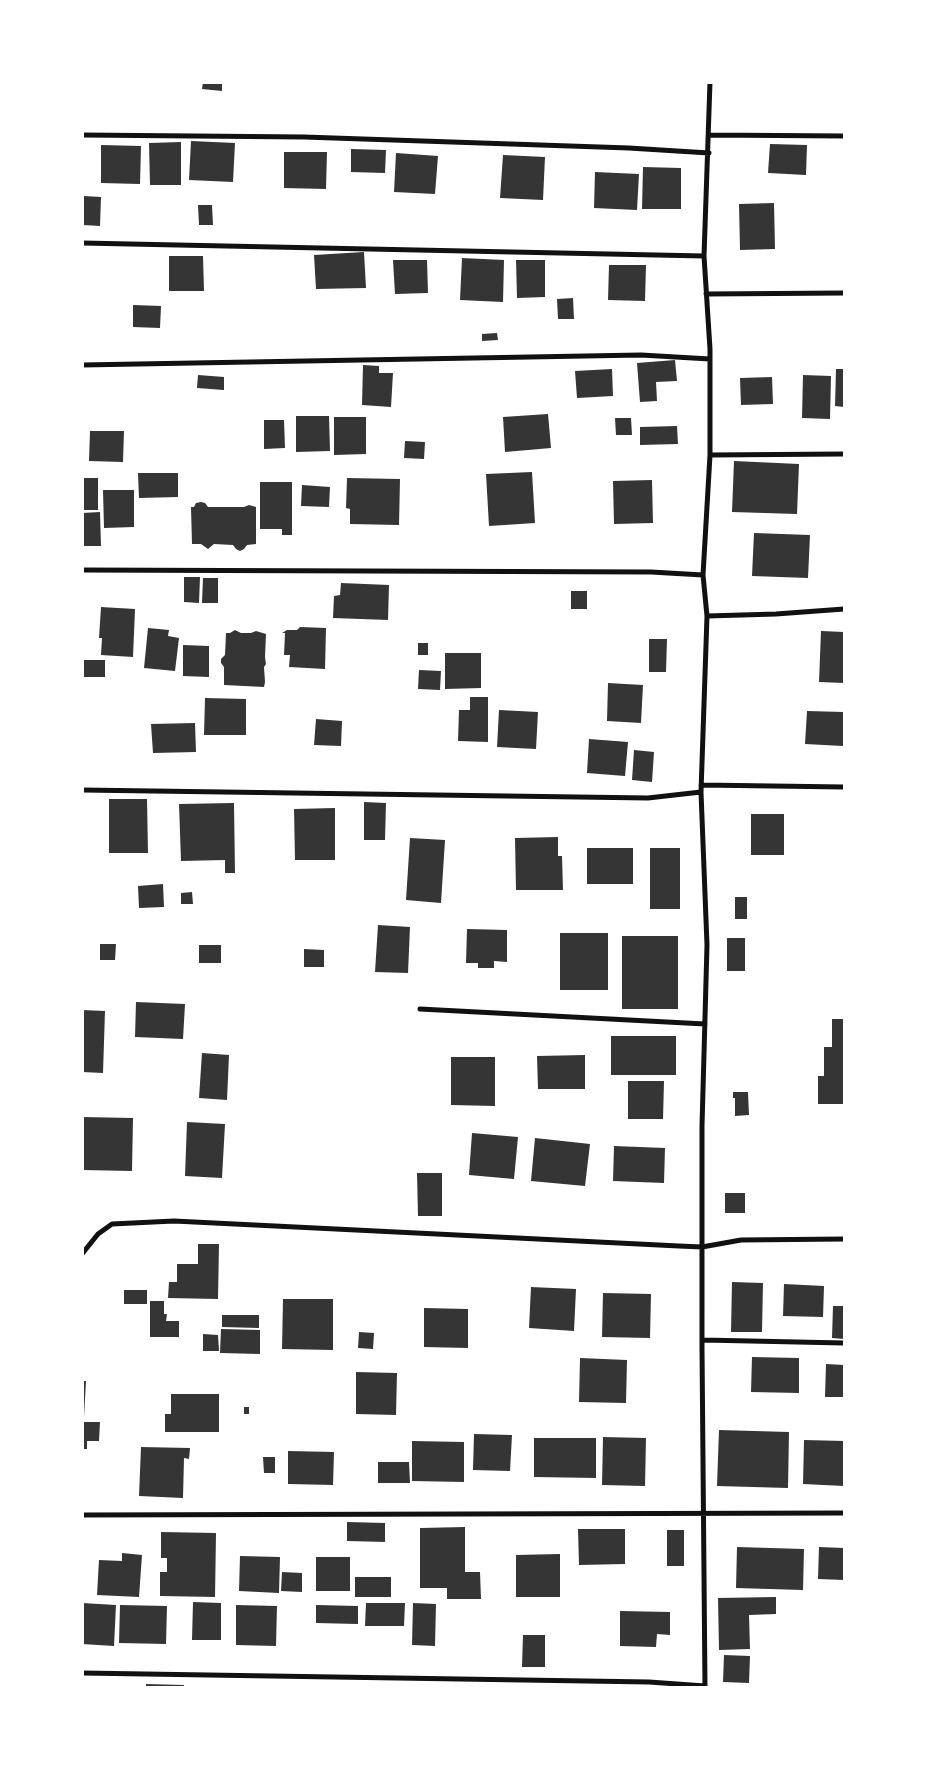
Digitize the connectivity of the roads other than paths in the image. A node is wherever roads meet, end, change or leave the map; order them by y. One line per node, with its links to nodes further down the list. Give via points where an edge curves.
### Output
1 (710, 82): 3 (street)
2 (82, 135): 5 (street, via 304,136)
3 (708, 135): 4 (street); 5 (street)
4 (844, 136)
5 (709, 153): 7 (street)
6 (82, 243): 7 (street)
7 (704, 256): 9 (street)
8 (844, 293): 9 (street)
9 (706, 294): 10 (street)
10 (710, 359): 11 (street, via 641,355); 13 (street)
11 (82, 365)
12 (844, 454): 13 (street)
13 (710, 455): 15 (street)
14 (82, 570): 15 (street, via 651,572)
15 (703, 575): 17 (street)
16 (844, 609): 17 (street)
17 (707, 616): 18 (street)
18 (701, 785): 19 (street); 21 (street)
19 (844, 787)
20 (82, 790): 21 (street, via 648,798)
21 (701, 792): 23 (street, via 707,945)
22 (420, 1009): 23 (street)
23 (705, 1024): 25 (street)
24 (844, 1239): 25 (street, via 741,1240)
25 (702, 1247): 26 (street, via 174,1221 112,1224 98,1234); 27 (street)
26 (82, 1254)
27 (703, 1340): 28 (street); 29 (street)
28 (844, 1343)
29 (704, 1513): 30 (street); 31 (street); 33 (street)
30 (844, 1513)
31 (82, 1515)
32 (82, 1673): 33 (street, via 649,1682)
33 (705, 1687)

